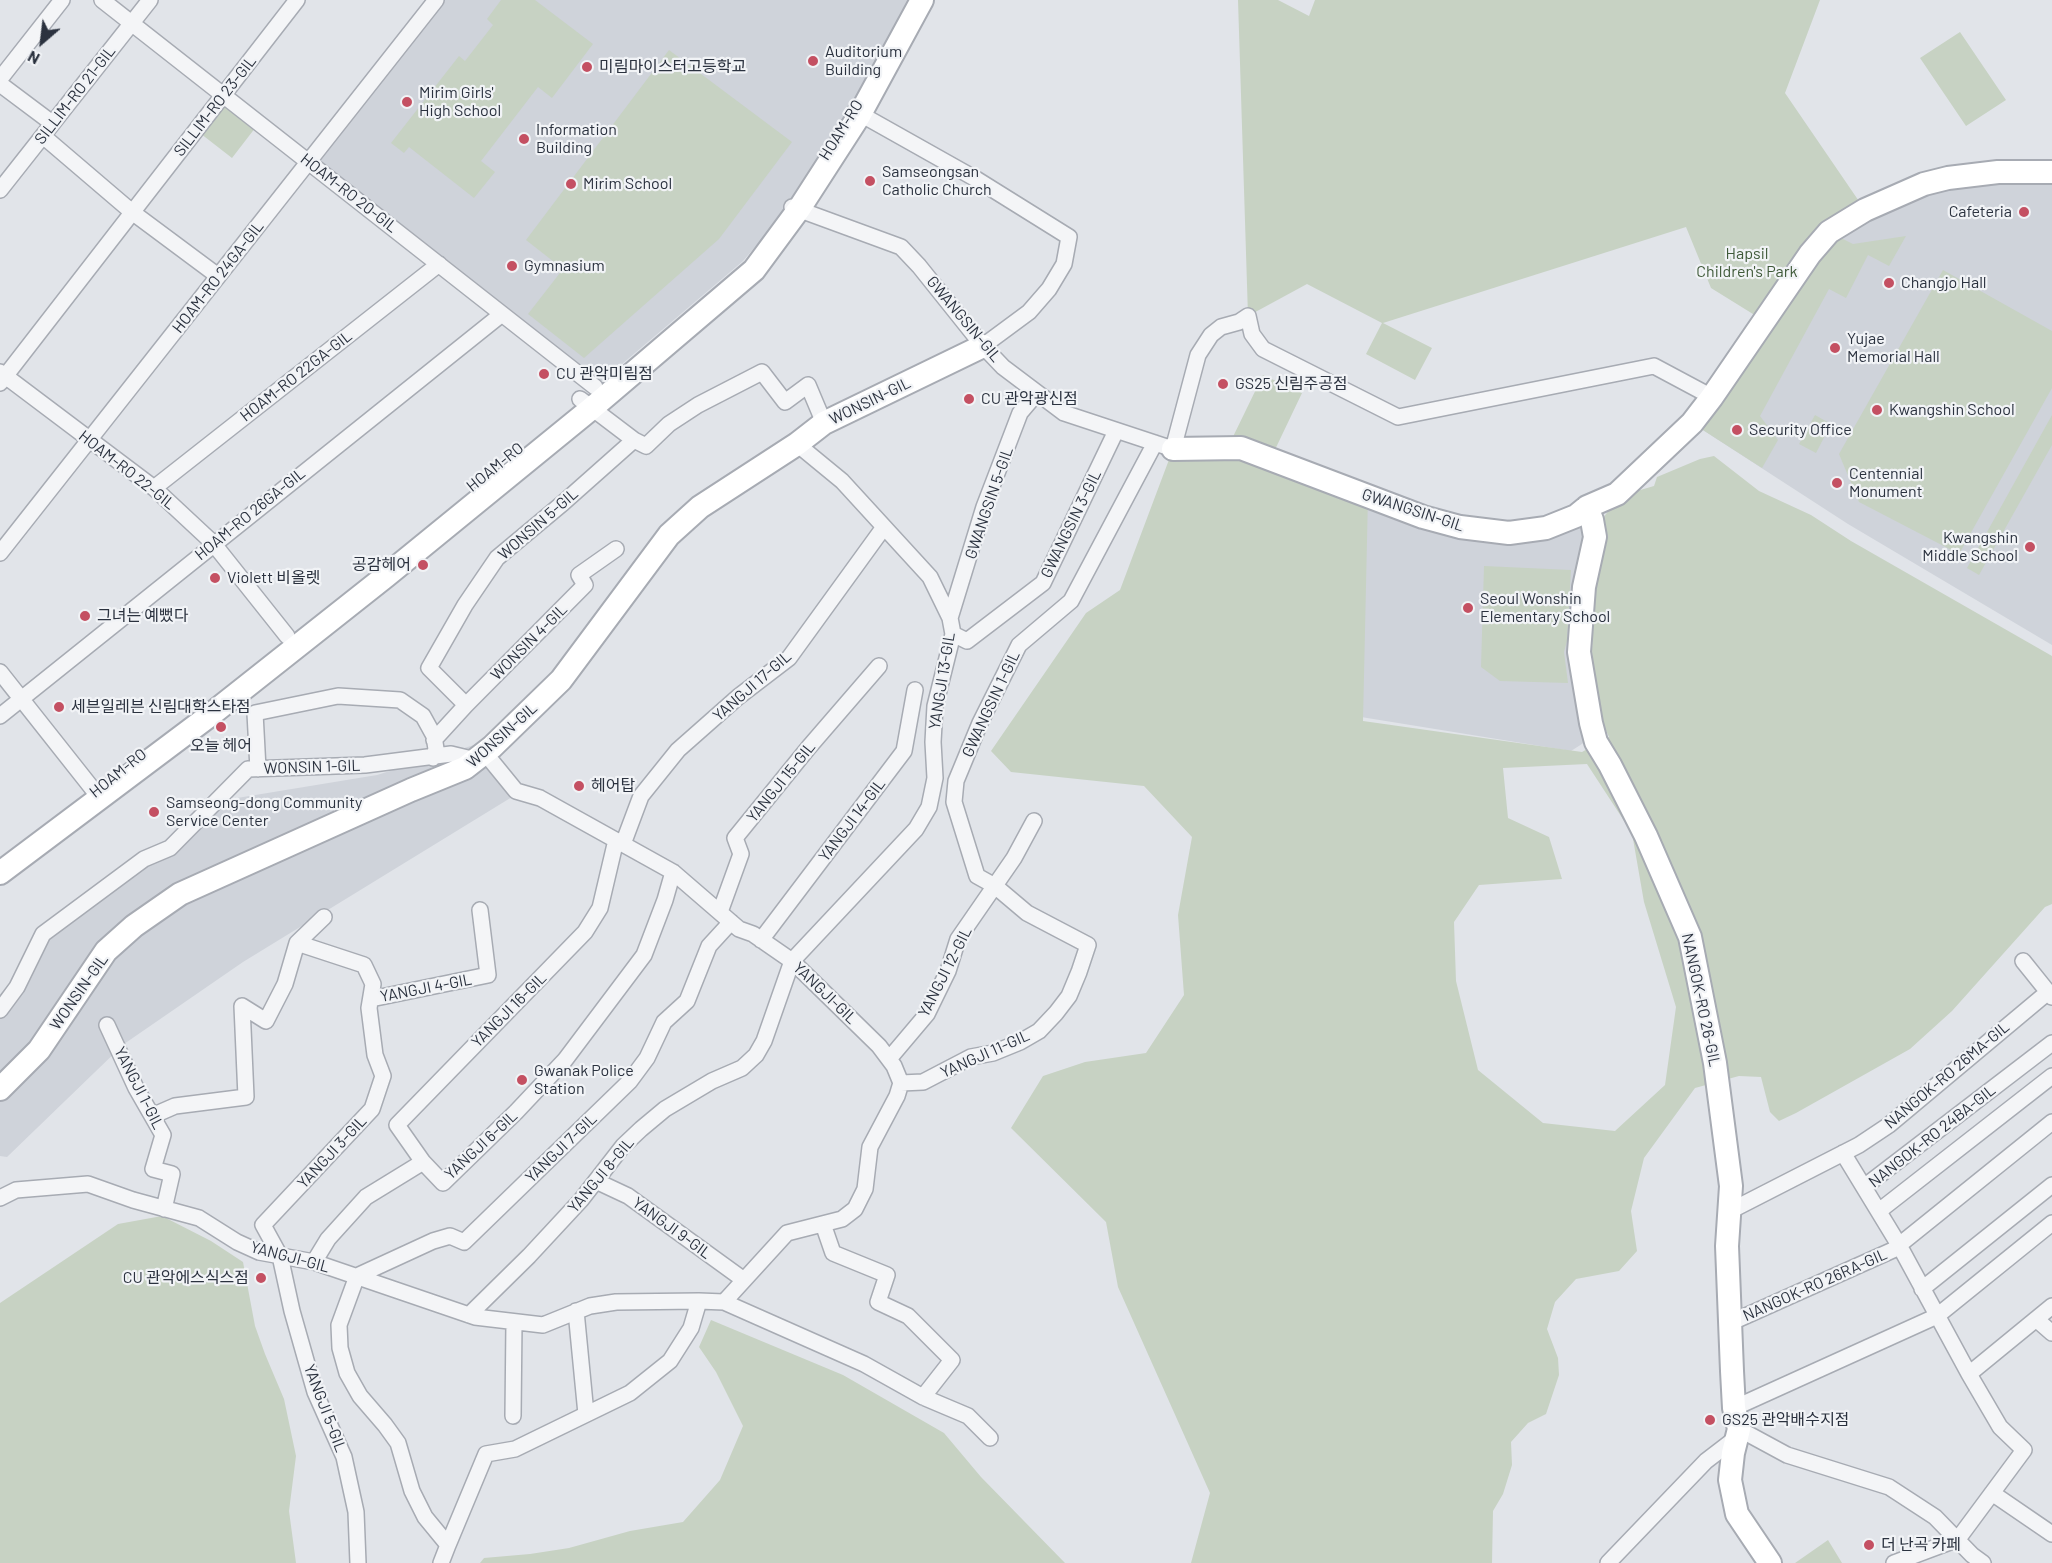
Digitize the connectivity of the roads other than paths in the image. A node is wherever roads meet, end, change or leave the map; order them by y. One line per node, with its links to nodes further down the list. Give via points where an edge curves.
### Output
1 (62, 0): 9 (street)
2 (102, 0): 8 (street, HOAM-RO 20-GIL)
3 (150, 0): 8 (street, SILLIM-RO 21-GIL)
4 (297, 0): 11 (street, SILLIM-RO 23-GIL)
5 (436, 0): 14 (street, HOAM-RO 24GA-GIL)
6 (912, 0): 12 (street, HOAM-RO)
7 (922, 0): 12 (street)
8 (132, 23): 11 (street, HOAM-RO 20-GIL); 13 (street, SILLIM-RO 21-GIL)
9 (0, 79)
10 (0, 84): 13 (street)
11 (223, 95): 14 (street, HOAM-RO 20-GIL); 18 (street, SILLIM-RO 23-GIL)
12 (858, 112): 17 (street, HOAM-RO); 22 (street, via 1070,237 1064,264 1049,289 1029,312)
13 (48, 129): 16 (street, SILLIM-RO 21-GIL); 18 (street)
14 (308, 162): 19 (street, HOAM-RO 20-GIL); 20 (street, HOAM-RO 24GA-GIL)
15 (2052, 172): 25 (street, GWANGSIN-GIL, via 1998,172 1923,184 1865,210 1829,232)
16 (0, 190)
17 (794, 207): 22 (street, GWANGSIN-GIL, via 902,247); 26 (street, HOAM-RO, via 743,261)
18 (132, 212): 20 (street); 23 (street, SILLIM-RO 23-GIL)
19 (439, 264): 21 (street, HOAM-RO 20-GIL); 33 (street, HOAM-RO 22GA-GIL)
20 (218, 276): 29 (street, HOAM-RO 24GA-GIL)
21 (502, 314): 26 (street, HOAM-RO 20-GIL); 36 (street, HOAM-RO 26GA-GIL)
22 (983, 346): 24 (street, GWANGSIN-GIL); 27 (street, WONSIN-GIL)
23 (2, 377): 29 (street, HOAM-RO 22-GIL)
24 (1037, 393): 28 (street, GWANGSIN-GIL, via 1064,413); 39 (street, GWANGSIN 5-GIL, via 1020,413 984,507)
25 (1712, 397): 32 (street, GWANGSIN 1-GIL, via 1654,366 1398,417 1263,349 1252,334 1248,316 1221,327 1198,355); 34 (street, GWANGSIN-GIL, via 1692,423 1617,494)
26 (589, 398): 30 (street, HOAM-RO 20-GIL); 41 (street, HOAM-RO); 57 (street, via 209,716)
27 (824, 423): 30 (street, via 808,386 785,402 762,372 698,405 669,424 646,446); 31 (street, WONSIN-GIL)
28 (1116, 430): 32 (street, GWANGSIN-GIL); 40 (street, GWANGSIN 3-GIL, via 1043,583 967,640)
29 (90, 440): 33 (street, HOAM-RO 22-GIL); 38 (street, HOAM-RO 24GA-GIL)
30 (634, 440): 46 (street, WONSIN 5-GIL, via 497,558 465,605 429,668)
31 (797, 444): 35 (street, YANGJI 13-GIL, via 842,481); 49 (street, WONSIN-GIL, via 700,507 669,535 561,680)
32 (1164, 446): 34 (street, GWANGSIN-GIL, via 1241,448 1423,517 1478,530 1509,533 1546,528); 58 (street, GWANGSIN 1-GIL, via 1071,601 1019,645 956,781 954,802 976,876)
33 (154, 488): 36 (street, HOAM-RO 22-GIL)
34 (1587, 507): 84 (street, NANGOK-RO 26-GIL, via 1595,537 1584,587 1579,651 1591,723 1596,742 1646,836 1690,937 1715,1063 1731,1186)
35 (884, 527): 39 (street, YANGJI 13-GIL, via 930,577); 54 (street, YANGJI 17-GIL, via 789,658 678,750 641,796)
36 (213, 543): 41 (street, HOAM-RO 22-GIL); 45 (street, HOAM-RO 26GA-GIL)
37 (616, 549): 46 (street, WONSIN 4-GIL, via 579,575 585,585)
38 (0, 553)
39 (950, 618): 40 (street, YANGJI 13-GIL)
40 (953, 634): 64 (street, YANGJI 13-GIL, via 935,706 935,778 929,807 916,829)
41 (287, 636): 52 (street, HOAM-RO)
42 (879, 666): 61 (street, YANGJI 15-GIL, via 735,838 741,854)
43 (0, 672): 45 (street)
44 (915, 690): 62 (street, YANGJI 14-GIL, via 904,751)
45 (21, 699): 47 (street, HOAM-RO 26GA-GIL); 52 (street)
46 (466, 705): 48 (street, WONSIN 4-GIL)
47 (0, 716)
48 (434, 740): 50 (street); 51 (street, via 423,716 400,700 338,696 255,713)
49 (480, 756): 50 (street, WONSIN 1-GIL, via 451,754); 54 (street, YANGJI-GIL, via 516,791 540,798); 74 (street, WONSIN-GIL, via 465,768 180,894 106,951 39,1050)
50 (433, 758): 51 (street, WONSIN 1-GIL)
51 (258, 769): 68 (street, WONSIN 1-GIL, via 248,769 170,848 144,859 43,934 17,987)
52 (95, 792): 55 (street, HOAM-RO)
53 (1034, 821): 58 (street, YANGJI 12-GIL)
54 (620, 842): 56 (street, YANGJI-GIL); 78 (street, YANGJI 16-GIL, via 600,908 585,932 397,1125)
55 (0, 864)
56 (673, 872): 61 (street, YANGJI-GIL); 78 (street, YANGJI 6-GIL, via 644,955 565,1060 443,1183)
57 (0, 873)
58 (995, 886): 71 (street, YANGJI 12-GIL, via 958,939 927,1014); 73 (street, YANGJI 11-GIL, via 1027,913 1088,945 1069,996 1039,1030 1020,1042 971,1058 923,1082)
59 (480, 910): 67 (street, YANGJI 4-GIL, via 488,975)
60 (324, 917): 63 (street)
61 (725, 917): 62 (street, YANGJI-GIL); 91 (street, YANGJI 7-GIL, via 687,1001 664,1022 647,1058 630,1081 464,1242 450,1236 433,1241)
62 (761, 940): 64 (street, YANGJI-GIL)
63 (297, 943): 67 (street, YANGJI 3-GIL, via 364,965 373,984); 75 (street, via 285,984 266,1021 242,1006 246,1097 176,1106)
64 (792, 961): 71 (street, YANGJI-GIL); 79 (street, YANGJI 8-GIL, via 756,1055 742,1068 665,1109 623,1146)
65 (2023, 961): 66 (street)
66 (2050, 994): 77 (street, NANGOK-RO 26MA-GIL, via 1889,1125)
67 (371, 999): 89 (street, YANGJI 3-GIL, via 375,1055 383,1076 380,1087 372,1109 263,1225)
68 (0, 1010)
69 (107, 1025): 75 (street, YANGJI 1-GIL)
70 (2052, 1043): 81 (street, NANGOK-RO 24BA-GIL)
71 (889, 1059): 73 (street, YANGJI-GIL)
72 (2052, 1076): 85 (street, NANGOK-RO 24BA-GIL)
73 (901, 1083): 87 (street, via 870,1147 865,1189 855,1209 842,1220)
74 (0, 1089)
75 (152, 1116): 83 (street, YANGJI 1-GIL, via 163,1135 153,1169 172,1174)
76 (2052, 1122): 88 (street, NANGOK-RO 26RA-GIL)
77 (1843, 1153): 81 (street); 84 (street, NANGOK-RO 26MA-GIL)
78 (423, 1162): 90 (street, YANGJI 6-GIL, via 366,1197 328,1239)
79 (596, 1181): 92 (street, YANGJI 9-GIL, via 628,1196); 98 (street, YANGJI 8-GIL)
80 (2052, 1185): 93 (street)
81 (1864, 1187): 85 (street, NANGOK-RO 24BA-GIL)
82 (0, 1198): 83 (street, YANGJI-GIL, via 16,1190 88,1184)
83 (164, 1209): 89 (street, YANGJI-GIL, via 199,1218 237,1242)
84 (1730, 1211): 102 (street, NANGOK-RO 26-GIL)
85 (1879, 1211): 88 (street, NANGOK-RO 26RA-GIL)
86 (2052, 1222): 99 (street)
87 (823, 1224): 92 (street, via 787,1233); 105 (street, via 833,1253 887,1275 878,1302 908,1316 952,1360)
88 (1899, 1245): 93 (street); 102 (street, NANGOK-RO 26RA-GIL)
89 (280, 1256): 90 (street, YANGJI-GIL); 114 (street, YANGJI 5-GIL, via 315,1392 344,1457 356,1512)
90 (314, 1262): 91 (street, YANGJI-GIL)
91 (357, 1276): 98 (street, YANGJI-GIL); 113 (street, YANGJI 5-GIL, via 339,1325 347,1373 360,1396 398,1443 412,1491 425,1517)
92 (744, 1280): 95 (street)
93 (1922, 1289): 99 (street)
94 (699, 1301): 95 (street, YANGJI-GIL); 97 (street, YANGJI-GIL, via 616,1302); 106 (street, via 691,1328 670,1361 630,1393)
95 (724, 1302): 105 (street, YANGJI-GIL, via 864,1364)
96 (2052, 1306): 100 (street)
97 (576, 1311): 101 (street, YANGJI-GIL, via 543,1325); 106 (street)
98 (469, 1315): 101 (street, YANGJI-GIL)
99 (1937, 1316): 104 (street); 108 (street)
100 (2036, 1319): 103 (street); 104 (street)
101 (514, 1322): 107 (street)
102 (1730, 1323): 108 (street, NANGOK-RO 26-GIL)
103 (2052, 1333)
104 (1969, 1374): 110 (street, via 2000,1427 2024,1450)
105 (923, 1397): 109 (street, YANGJI-GIL, via 968,1416)
106 (586, 1414): 113 (street, via 515,1449 486,1454)
107 (513, 1416)
108 (1736, 1425): 112 (street, via 1787,1455 1889,1487 1935,1517); 116 (street); 117 (street, NANGOK-RO 26-GIL, via 1730,1480 1737,1514)
109 (990, 1438)
110 (1992, 1493): 111 (street); 112 (street)
111 (2052, 1534)
112 (1958, 1539): 118 (street); 119 (street)
113 (448, 1545): 115 (street)
114 (358, 1563)
115 (441, 1563)
116 (1608, 1563)
117 (1770, 1563)
118 (1894, 1563)
119 (1983, 1563)

